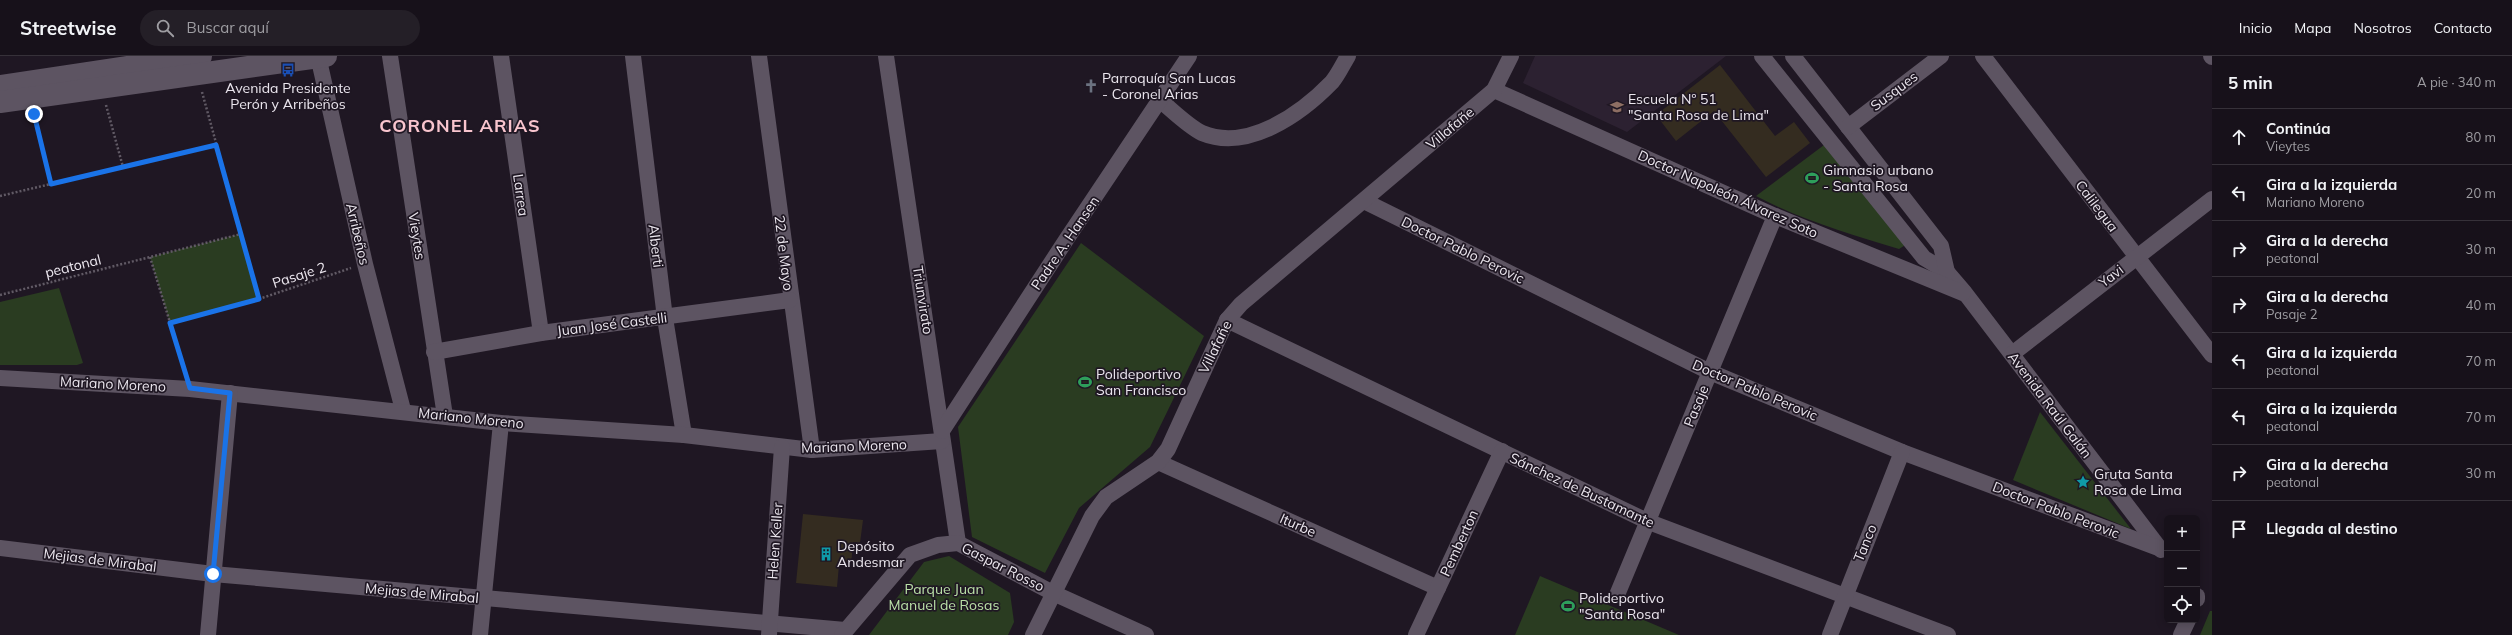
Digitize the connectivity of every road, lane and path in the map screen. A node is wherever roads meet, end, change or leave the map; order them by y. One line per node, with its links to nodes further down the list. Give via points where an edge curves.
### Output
1 (321, 56): 14 (main road); 32 (street, Arribeños)
2 (390, 56): 42 (street, Vieytes)
3 (501, 56): 41 (street, Larrea)
4 (633, 56): 38 (street, Alberti)
5 (759, 56): 37 (street, 22 de Mayo)
6 (886, 56): 53 (street, Triunvirato)
7 (1189, 56): 18 (street, Padre A. Hansen)
8 (1348, 56): 18 (street, via 1332,81 1276,126 1253,136 1229,139 1201,132)
9 (1511, 56): 16 (street, Villafañe)
10 (1762, 56): 33 (street, Avenida Raúl Galán, via 1924,258)
11 (1793, 56): 21 (street, Avenida Raúl Galán)
12 (1941, 56): 21 (street, Susques)
13 (1983, 56): 30 (street, Calilegua)
14 (199, 65): 15 (main road); 19 (main road); 22 (path)
15 (0, 86)
16 (1494, 90): 27 (street, Villafañe); 28 (street, Doctor Napoleón Álvarez Soto)
17 (104, 100): 23 (path)
18 (1161, 101): 53 (street, Padre A. Hansen, via 1066,240)
19 (0, 102)
20 (34, 114): 24 (path)
21 (1848, 127): 33 (street, Avenida Raúl Galán, via 1941,246)
22 (216, 145): 23 (path); 29 (path)
23 (123, 167): 24 (path)
24 (51, 184): 25 (path)
25 (0, 196)
26 (2212, 199): 30 (street, Yavi)
27 (1364, 200): 39 (street, Villafañe, via 1241,304); 45 (street, Doctor Pablo Perovic)
28 (1775, 216): 34 (street, Doctor Napoleón Álvarez Soto); 45 (street, Pasaje)
29 (241, 234): 31 (path, peatonal); 36 (path)
30 (2136, 256): 43 (street, Yavi); 44 (street, Calilegua)
31 (150, 257): 35 (path, peatonal); 40 (path)
32 (365, 264): 36 (path, Pasaje 2); 49 (street, Arribeños)
33 (1947, 272): 34 (street, Avenida Raúl Galán)
34 (1965, 293): 43 (street, Avenida Raúl Galán)
35 (0, 295)
36 (259, 299): 40 (path, Pasaje 2)
37 (790, 300): 38 (street, Juan José Castelli); 55 (street, 22 de Mayo)
38 (665, 318): 41 (street, Juan José Castelli); 52 (street, Alberti)
39 (1227, 320): 56 (street, Sánchez de Bustamante); 58 (street, Villafañe, via 1168,449)
40 (170, 323): 47 (path)
41 (541, 333): 42 (street, Juan José Castelli)
42 (434, 352): 50 (street, Vieytes)
43 (2012, 354): 62 (street, Avenida Raúl Galán)
44 (2212, 356)
45 (1710, 372): 57 (street, Doctor Pablo Perovic); 59 (street, Pasaje)
46 (0, 378): 47 (street, Mariano Moreno)
47 (190, 388): 48 (street, Mariano Moreno)
48 (230, 393): 49 (street, Mariano Moreno); 63 (street)
49 (403, 410): 50 (street, Mariano Moreno)
50 (445, 416): 51 (street, Mariano Moreno)
51 (501, 423): 52 (street, Mariano Moreno); 68 (street)
52 (684, 435): 54 (street, Mariano Moreno)
53 (942, 436): 55 (street, Mariano Moreno); 60 (street, Triunvirato)
54 (782, 447): 55 (street, Mariano Moreno); 70 (street, Helen Keller)
55 (812, 450)
56 (1502, 451): 59 (street, Sánchez de Bustamante); 64 (street, Pemberton)
57 (1902, 452): 62 (street, Doctor Pablo Perovic); 67 (street, Tanco)
58 (1158, 462): 64 (street, Iturbe); 65 (street, Villafañe, via 1106,497 1092,516)
59 (1649, 522): 66 (street, Pasaje); 67 (street, Sánchez de Bustamante)
60 (958, 543): 65 (street, Gaspar Rosso); 71 (street, Gaspar Rosso, via 938,545 910,555)
61 (0, 548): 63 (street, Mejias de Mirabal)
62 (2164, 554)
63 (213, 574): 68 (street, Mejias de Mirabal); 72 (street)
64 (1438, 588): 76 (street, Pemberton)
65 (1053, 593): 74 (street, Villafañe); 75 (street, Gaspar Rosso)
66 (1617, 595)
67 (1845, 595): 77 (street, Tanco); 78 (street, Sánchez de Bustamante)
68 (483, 598): 70 (street, Mejias de Mirabal); 73 (street)
69 (2187, 623): 79 (street)
70 (769, 628): 71 (street, Mejias de Mirabal)
71 (844, 633)
72 (208, 635)
73 (480, 635)
74 (1033, 635)
75 (1146, 635)
76 (1416, 635)
77 (1830, 635)
78 (1948, 635)
79 (2181, 635)

